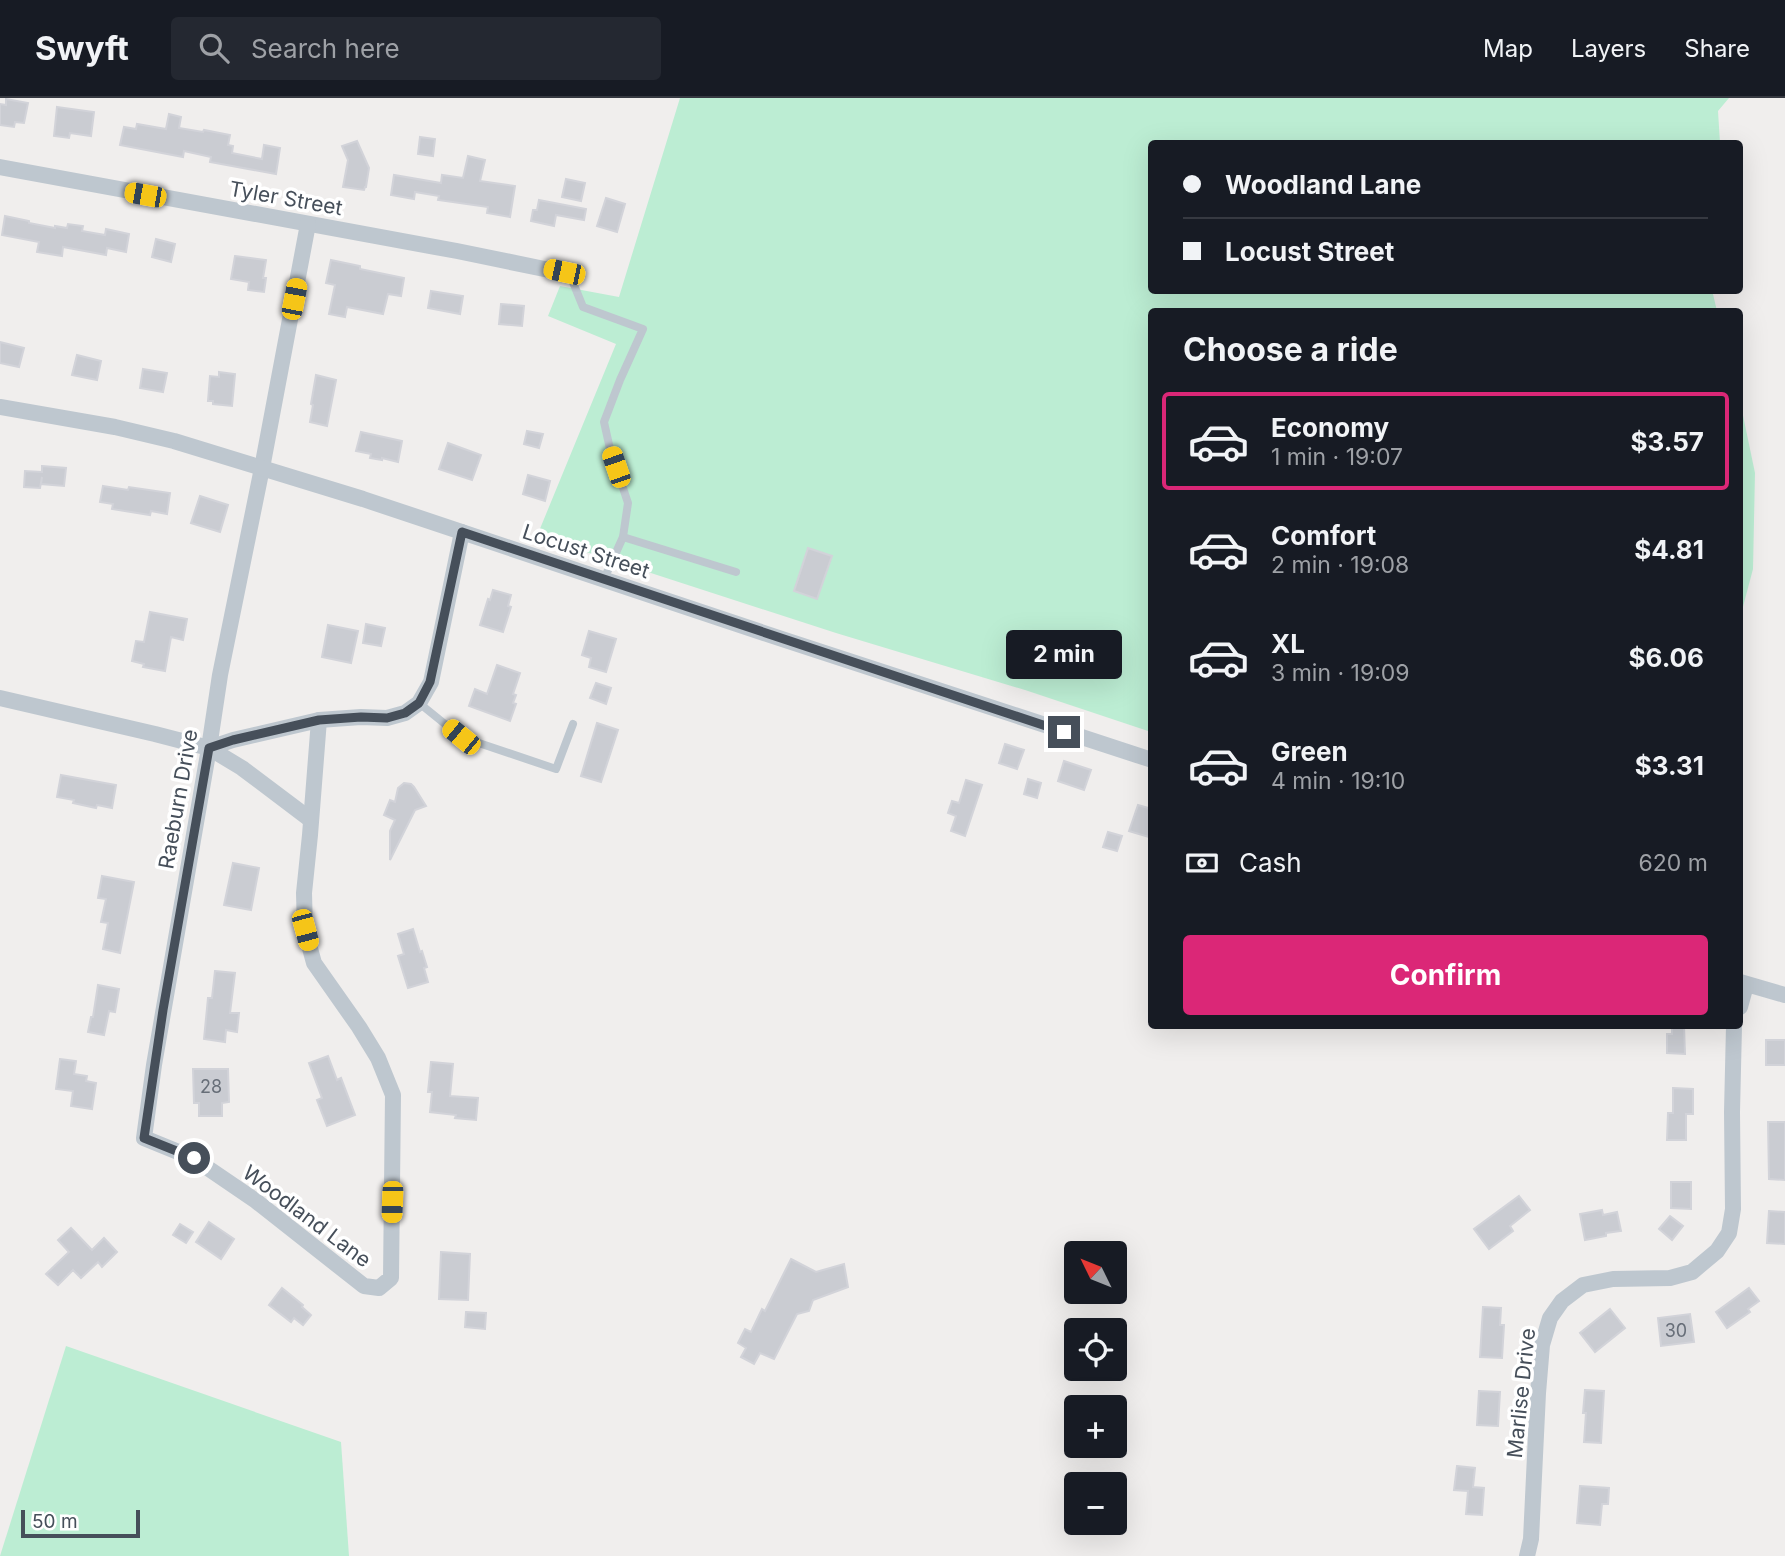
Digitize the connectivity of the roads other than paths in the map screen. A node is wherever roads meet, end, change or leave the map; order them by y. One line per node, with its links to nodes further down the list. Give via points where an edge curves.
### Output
1 (0, 167): 2 (street, Tyler Street)
2 (308, 224): 3 (street, Tyler Street); 5 (street, Raeburn Drive)
3 (564, 272): 7 (lane, via 570,275 583,307 643,329 604,422 628,503)
4 (0, 407): 5 (street, Locust Street, via 115,427)
5 (262, 468): 6 (street, Locust Street); 14 (street, Raeburn Drive)
6 (462, 532): 9 (street, Locust Street); 11 (street, via 430,682)
7 (623, 537): 8 (lane); 9 (lane)
8 (736, 572)
9 (604, 579): 15 (street, Locust Street)
10 (0, 698): 14 (street)
11 (419, 703): 12 (street, via 387,718); 13 (lane, via 461,737 556,769)
12 (319, 720): 14 (street); 16 (street)
13 (573, 724)
14 (209, 748): 16 (street); 20 (street, Raeburn Drive)
15 (1148, 759)
16 (311, 820): 20 (street, Woodland Lane, via 304,893 305,930 314,963 378,1058 393,1095 391,1278 379,1288 364,1286 194,1158)
17 (1743, 983): 18 (street)
18 (1785, 995)
19 (1734, 1029): 21 (street, Marlise Drive, via 1729,1233 1717,1251 1692,1272 1583,1285 1549,1318 1542,1345)
20 (144, 1138)
21 (1527, 1556)

